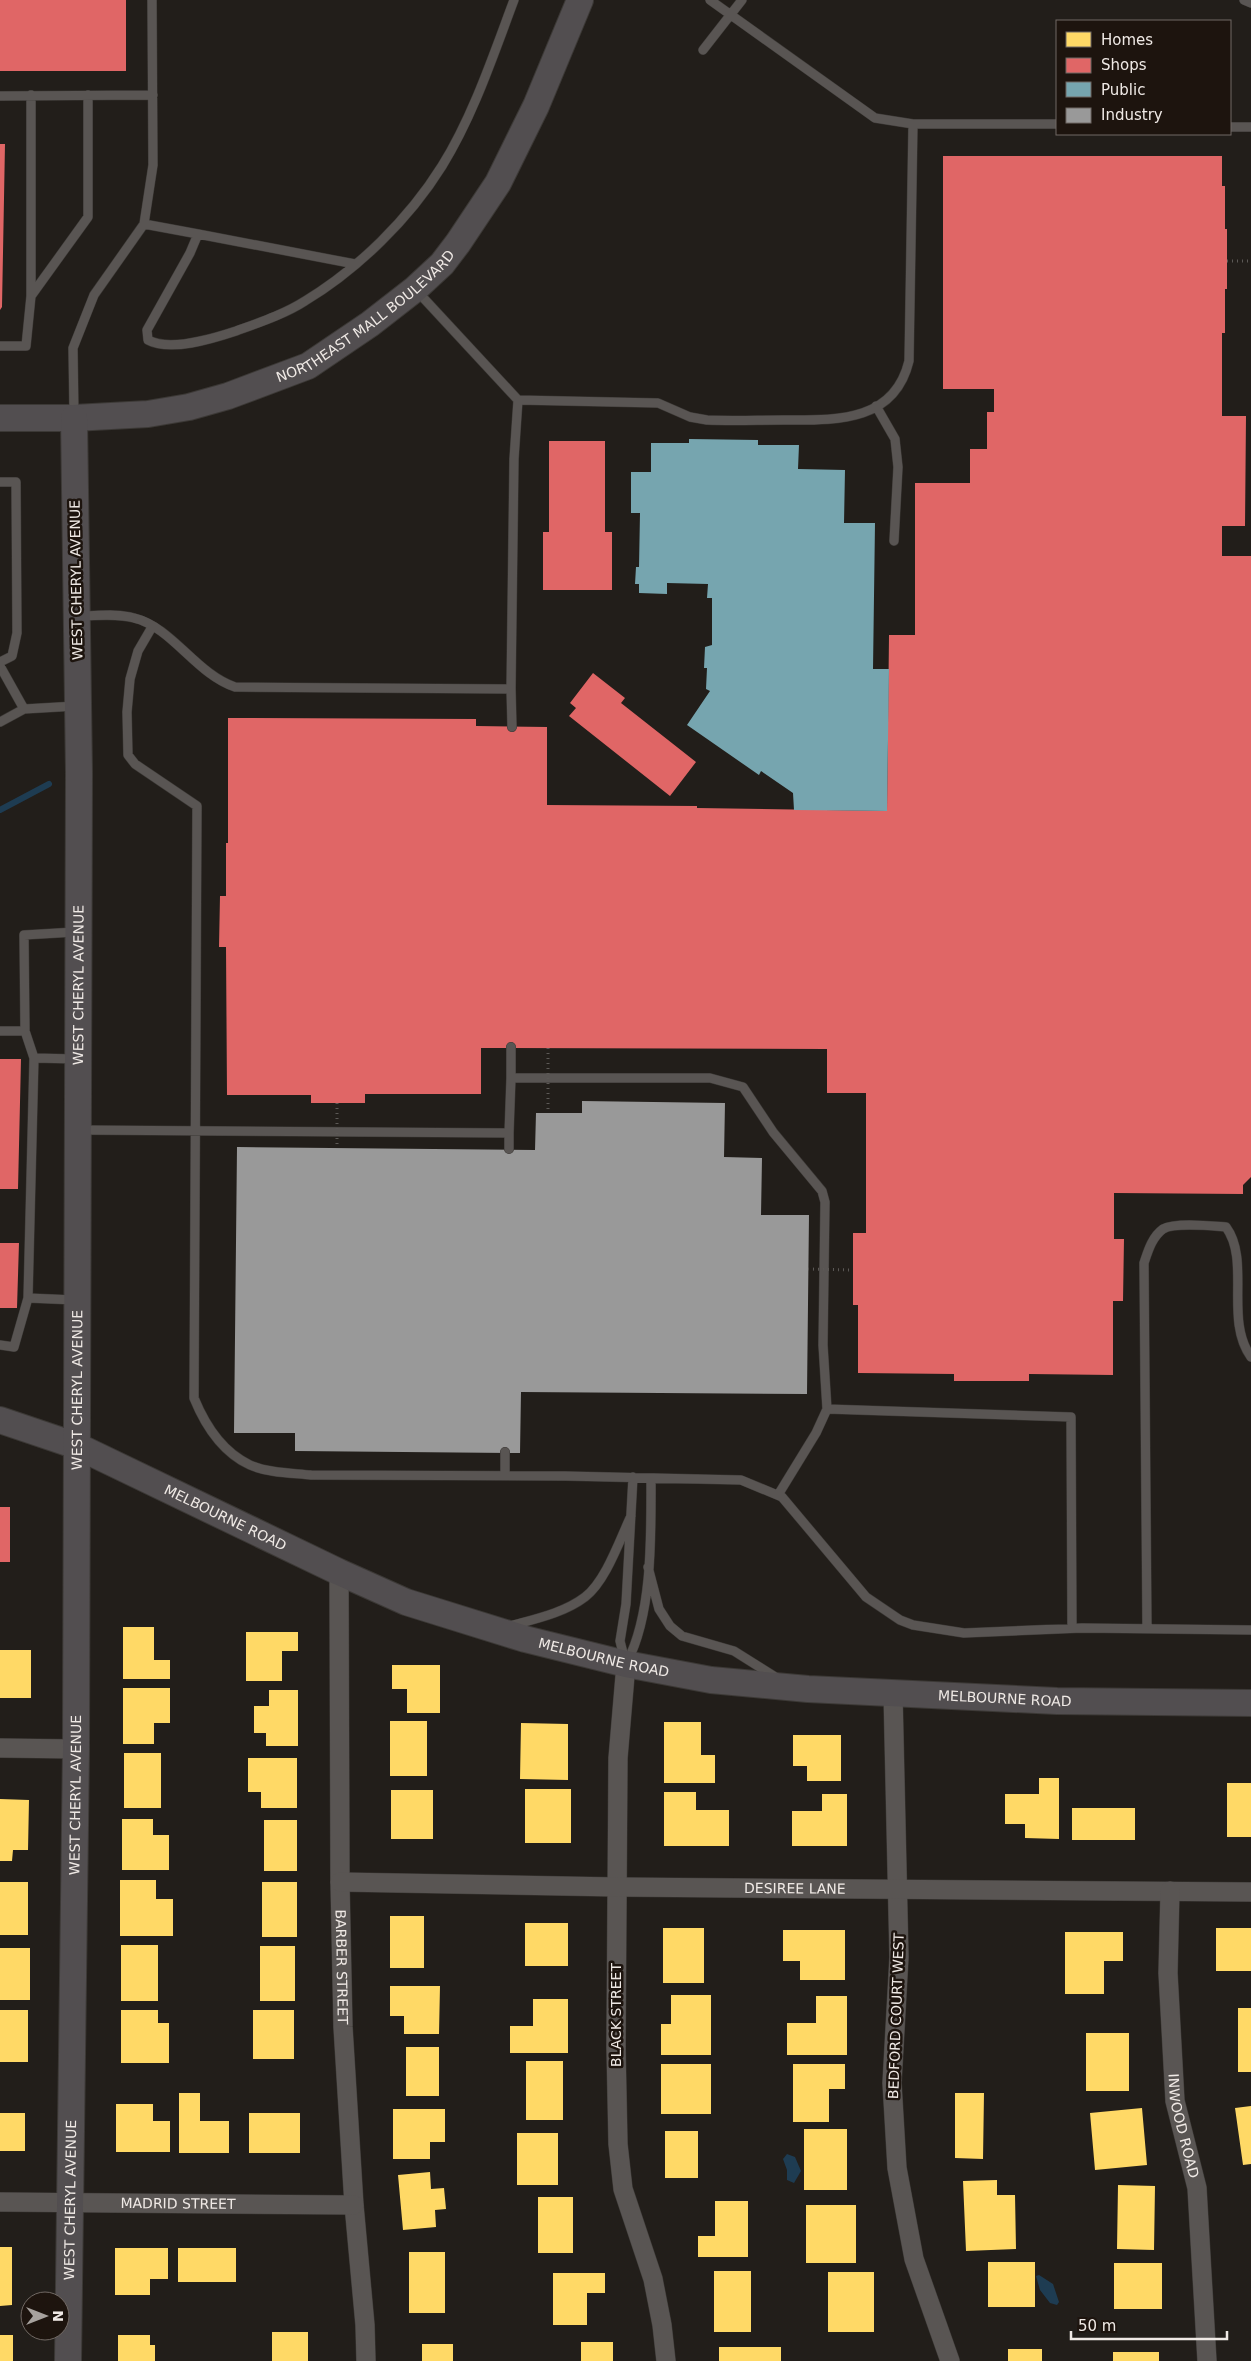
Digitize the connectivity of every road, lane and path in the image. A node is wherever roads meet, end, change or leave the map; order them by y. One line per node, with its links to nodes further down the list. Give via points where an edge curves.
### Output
1 (152, 0): 12 (lane)
2 (514, 0): 22 (lane, via 473,104 442,166 403,218)
3 (580, 0): 23 (street, NORTHEAST MALL BOULEVARD, via 536,106 498,183 442,264)
4 (710, 0): 8 (lane)
5 (742, 0): 8 (lane)
6 (1244, 0): 7 (lane)
7 (1251, 3)
8 (730, 15): 9 (lane); 14 (lane, via 875,118)
9 (703, 50)
10 (31, 95): 11 (lane); 13 (lane); 24 (lane)
11 (88, 95): 12 (lane); 24 (lane, via 88,217)
12 (153, 95): 18 (lane, via 153,165)
13 (0, 96)
14 (913, 124): 15 (lane); 27 (lane, via 909,361 906,374 888,400)
15 (1056, 124)
16 (1231, 127): 17 (lane)
17 (1251, 127)
18 (144, 224): 19 (lane); 29 (lane, via 94,295 73,348)
19 (198, 234): 22 (lane); 22 (lane, via 147,330 148,340 156,344 210,340 258,323 304,302)
20 (1227, 261): 21 (path)
21 (1251, 261)
22 (355, 264)
23 (415, 289): 26 (lane); 29 (street, NORTHEAST MALL BOULEVARD, via 308,366 189,407 148,414)
24 (31, 296): 25 (lane, via 26,346)
25 (0, 346)
26 (518, 400): 27 (lane, via 658,403 690,417 728,421 837,420 862,415); 35 (lane, via 514,459)
27 (876, 406): 31 (lane, via 895,439 898,467)
28 (0, 418): 29 (street, NORTHEAST MALL BOULEVARD)
29 (74, 418): 32 (street, WEST CHERYL AVENUE)
30 (0, 482): 34 (lane, via 16,482 17,633 12,656)
31 (894, 541)
32 (76, 616): 33 (lane, via 135,618); 36 (street, WEST CHERYL AVENUE)
33 (152, 627): 35 (lane, via 210,675 235,687); 51 (lane, via 138,651 130,679 128,755 135,764 197,806)
34 (0, 664): 37 (lane)
35 (511, 689): 39 (lane)
36 (77, 706): 37 (lane); 40 (street, WEST CHERYL AVENUE)
37 (24, 709): 38 (lane)
38 (0, 722)
39 (512, 727)
40 (78, 931): 42 (lane, via 24,935); 46 (street, WEST CHERYL AVENUE)
41 (0, 1031): 42 (lane)
42 (25, 1031): 45 (lane)
43 (511, 1047): 47 (lane)
44 (548, 1048): 49 (path, bridge)
45 (34, 1058): 46 (lane); 57 (lane)
46 (78, 1059): 50 (street, WEST CHERYL AVENUE)
47 (511, 1078): 52 (lane); 61 (lane, via 710,1078 743,1087 773,1132 822,1191 823,1345)
48 (337, 1102): 53 (path, bridge)
49 (548, 1113)
50 (77, 1130): 51 (lane); 58 (street, WEST CHERYL AVENUE)
51 (197, 1130): 52 (lane); 65 (lane, via 194,1398 203,1420 219,1442 250,1465 284,1472 372,1477)
52 (509, 1133): 54 (lane)
53 (337, 1148)
54 (508, 1149)
55 (808, 1269): 56 (path, bridge)
56 (853, 1270)
57 (28, 1298): 58 (lane); 59 (lane, via 14,1347)
58 (76, 1300): 63 (street, WEST CHERYL AVENUE)
59 (0, 1345)
60 (1251, 1357): 73 (lane, via 1243,1346 1240,1328 1240,1252 1236,1237 1226,1227 1179,1226 1164,1229 1150,1244 1144,1263)
61 (827, 1409): 68 (lane); 72 (lane, via 1071,1417)
62 (0, 1420): 63 (street, MELBOURNE ROAD)
63 (76, 1446): 71 (street, MELBOURNE ROAD); 81 (street, WEST CHERYL AVENUE)
64 (505, 1452): 65 (lane)
65 (505, 1476): 66 (lane)
66 (632, 1477): 67 (lane); 69 (lane)
67 (651, 1478): 68 (lane, via 741,1480); 70 (lane)
68 (778, 1495): 72 (lane, via 866,1597 900,1620 964,1633)
69 (631, 1516): 74 (lane, via 602,1575 586,1596 548,1615); 76 (lane, via 626,1604 620,1641)
70 (648, 1567): 76 (lane, via 637,1643); 77 (lane, via 659,1608 670,1626 682,1636 734,1651)
71 (339, 1572): 74 (street, MELBOURNE ROAD, via 406,1602); 82 (street, BARBER STREET)
72 (1072, 1628): 73 (lane)
73 (1147, 1628): 75 (lane)
74 (496, 1630): 76 (street, MELBOURNE ROAD)
75 (1251, 1630)
76 (626, 1664): 77 (street, MELBOURNE ROAD, via 711,1680); 83 (street, BLACK STREET, via 618,1758)
77 (792, 1688): 78 (street, MELBOURNE ROAD)
78 (893, 1693): 79 (street, MELBOURNE ROAD, via 1057,1701); 84 (street, BEDFORD COURT WEST)
79 (1251, 1703)
80 (0, 1748): 81 (street)
81 (76, 1749): 88 (street, WEST CHERYL AVENUE)
82 (340, 1882): 83 (street, DESIREE LANE); 89 (street, BARBER STREET, via 343,2027)
83 (617, 1887): 84 (street, DESIREE LANE); 92 (street, BLACK STREET, via 618,2144 623,2189 653,2279)
84 (898, 1889): 85 (street, DESIREE LANE); 93 (street, BEDFORD COURT WEST, via 899,1958 892,2083 897,2168 914,2258)
85 (1170, 1891): 86 (street, DESIREE LANE); 94 (street, INWOOD ROAD, via 1168,1973 1175,2101 1197,2188)
86 (1251, 1892)
87 (0, 2202): 88 (street, MADRID STREET)
88 (70, 2202): 89 (street, MADRID STREET); 90 (street, WEST CHERYL AVENUE)
89 (354, 2206): 91 (street, BARBER STREET)
90 (68, 2361)
91 (366, 2361)
92 (666, 2361)
93 (950, 2361)
94 (1207, 2361)

